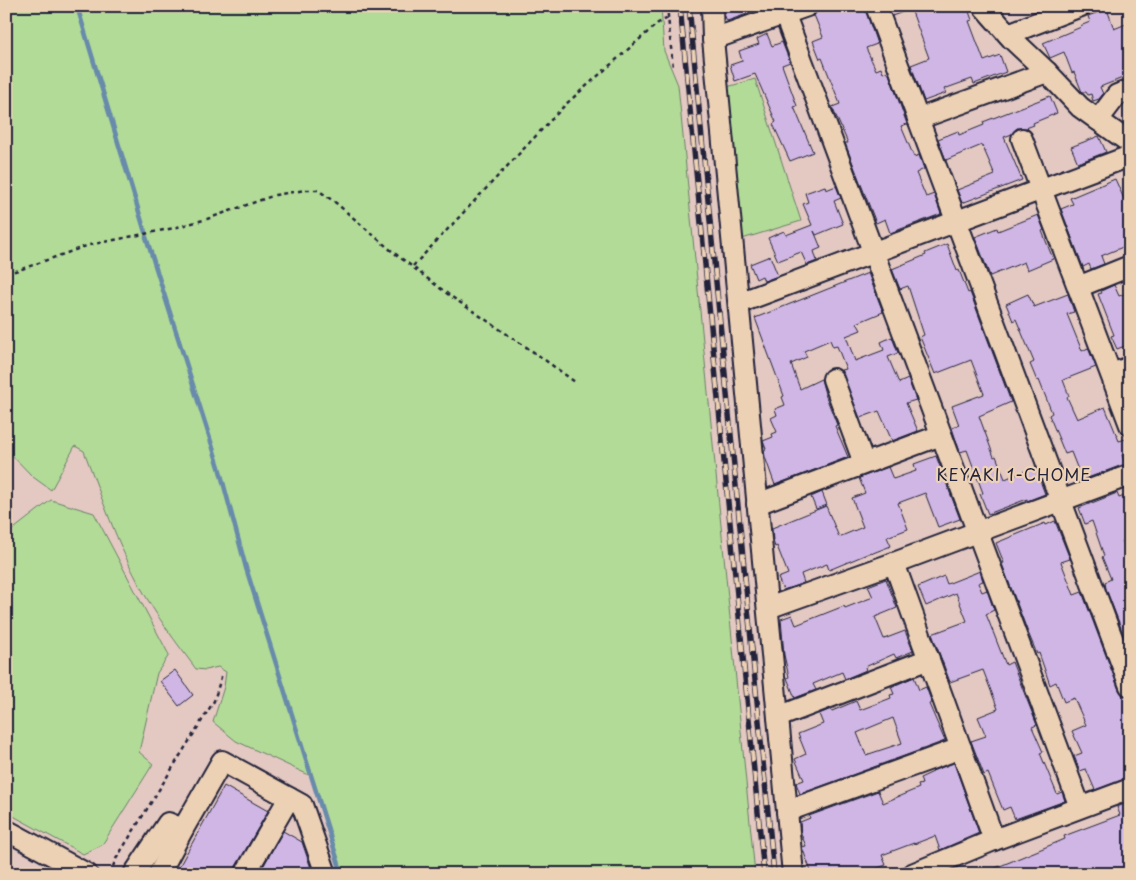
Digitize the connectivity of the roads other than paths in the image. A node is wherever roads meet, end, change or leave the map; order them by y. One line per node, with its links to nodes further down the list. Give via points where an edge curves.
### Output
1 (712, 6): 8 (street)
2 (807, 6): 6 (street)
3 (876, 6): 11 (street)
4 (983, 6): 7 (street)
5 (1080, 6): 7 (street)
6 (785, 15): 8 (street); 18 (street)
7 (1008, 34): 9 (street)
8 (713, 39): 21 (street)
9 (1047, 72): 11 (street); 12 (street, via 1080,107)
10 (1130, 90): 12 (street, via 1117,95)
11 (918, 119): 17 (street)
12 (1098, 120): 14 (street)
13 (1022, 139): 16 (street)
14 (1130, 143)
15 (1130, 156): 16 (street)
16 (1041, 190): 17 (street); 20 (street)
17 (956, 222): 18 (street); 28 (street)
18 (874, 252): 21 (street); 25 (street)
19 (1130, 266): 20 (street)
20 (1078, 287): 22 (street)
21 (739, 303): 29 (street)
22 (1121, 371): 24 (street)
23 (833, 379): 26 (street)
24 (1130, 425)
25 (941, 435): 26 (street); 30 (street)
26 (864, 463): 29 (street)
27 (1130, 475): 28 (street)
28 (1062, 500): 30 (street); 34 (street)
29 (758, 504): 32 (street)
30 (977, 532): 31 (street); 39 (street)
31 (894, 563): 32 (street); 33 (street)
32 (768, 608): 35 (street)
33 (929, 660): 35 (street); 36 (street)
34 (1130, 686)
35 (778, 717): 40 (street)
36 (961, 748): 40 (street); 43 (street)
37 (1130, 789): 39 (street)
38 (289, 798): 41 (street, via 222,761); 47 (street); 48 (street, via 302,805)
39 (1080, 807): 43 (street)
40 (787, 811): 49 (street)
41 (183, 829): 45 (street, via 168,823); 46 (street)
42 (6, 830): 44 (street)
43 (994, 840): 50 (street)
44 (87, 874)
45 (134, 874)
46 (159, 874)
47 (245, 874)
48 (326, 874)
49 (793, 874)
50 (912, 874)

